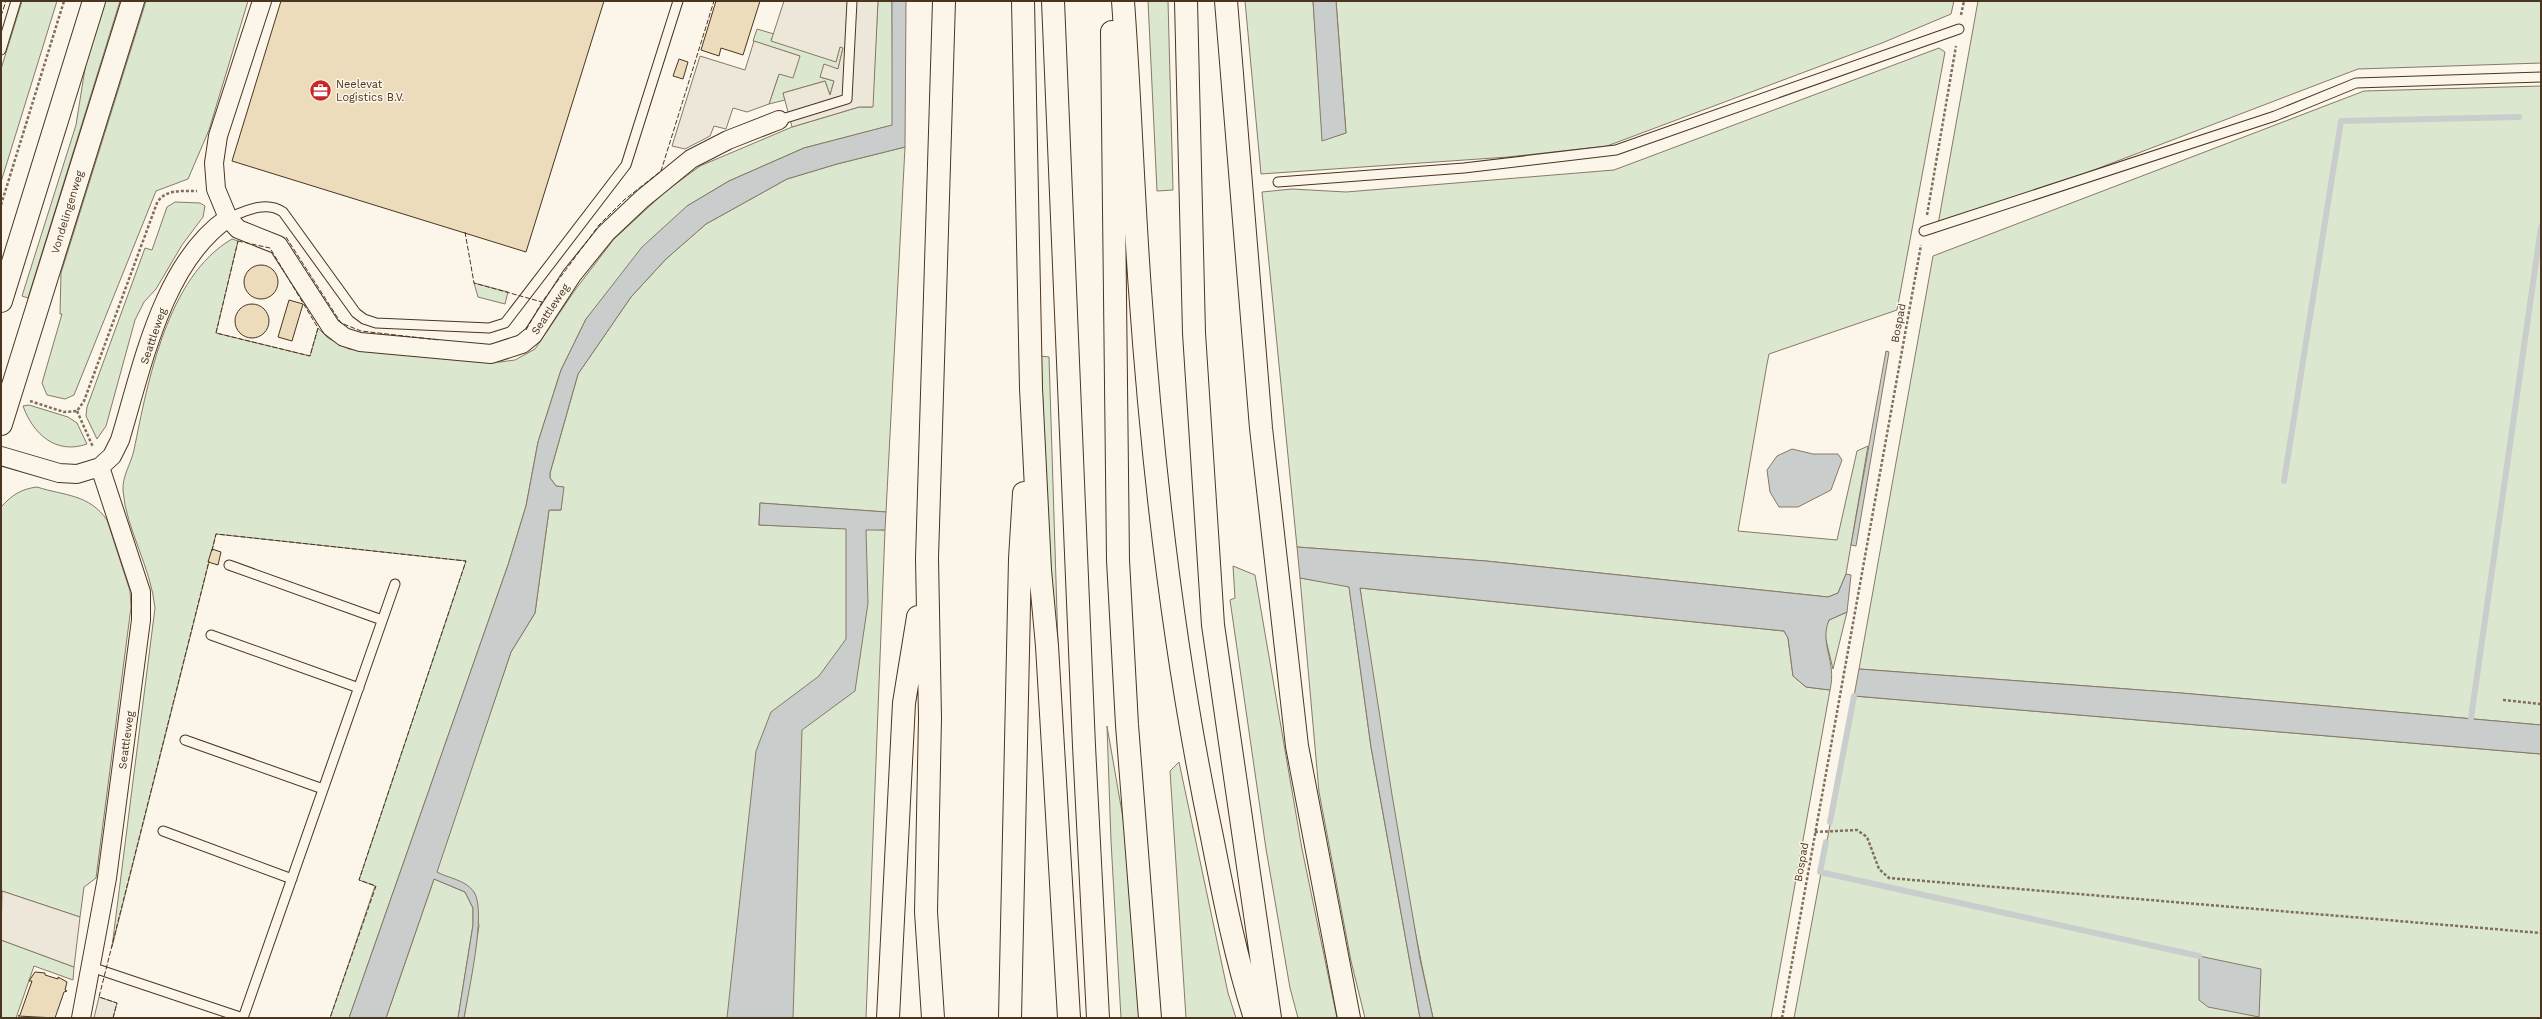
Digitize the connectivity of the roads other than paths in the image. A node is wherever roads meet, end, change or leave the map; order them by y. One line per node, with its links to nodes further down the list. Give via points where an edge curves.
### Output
1 (16, 1): 15 (lane)
2 (94, 1): 21 (main road)
3 (133, 1): 23 (main road, Vondelingenweg)
4 (262, 1): 19 (street, Seattleweg, via 218,136 214,163 216,189)
5 (678, 1): 19 (lane, via 626,165 505,323 489,328 376,323 364,319 344,298 283,212 276,207 265,206)
6 (852, 1): 17 (lane, via 847,99)
7 (944, 1): 26 (main road)
8 (1023, 1): 22 (main road)
9 (1053, 1): 43 (main road)
10 (1112, 1): 44 (main road, via 1118,560 1127,725)
11 (1123, 1): 45 (main road, via 1140,290 1153,444 1174,620 1199,779 1240,971)
12 (1186, 1): 46 (main road, via 1194,333 1213,625)
13 (1226, 1): 47 (main road, via 1261,428 1297,746)
14 (1959, 29): 18 (lane, via 1616,150 1464,168)
15 (1, 50)
16 (2541, 77): 20 (lane, via 2356,83 2275,116)
17 (778, 120): 19 (street, Seattleweg, via 728,140 691,159 666,178 606,233 572,275 533,335 522,344 491,354 360,342 344,337 331,327 278,245 238,229)
18 (1278, 182)
19 (228, 218): 25 (street, Seattleweg, via 212,228 194,248 167,297 152,335 120,440 112,456)
20 (1924, 231)
21 (1, 302)
22 (1031, 388): 41 (main road, via 1020,559); 42 (main road, via 1040,570)
23 (1, 424)
24 (1, 456): 25 (street, Seattleweg, via 59,473 77,474)
25 (100, 467): 36 (street, Seattleweg, via 141,592 142,620 107,878)
26 (927, 558): 39 (main road, via 904,702); 40 (main road, via 930,718 926,912)
27 (229, 565): 29 (lane)
28 (395, 584): 29 (lane)
29 (382, 620): 31 (lane)
30 (211, 635): 31 (lane)
31 (358, 688): 33 (lane)
32 (185, 740): 33 (lane)
33 (323, 789): 35 (lane)
34 (163, 831): 35 (lane)
35 (292, 879): 37 (lane, via 243,1018)
36 (91, 967): 37 (lane); 38 (street, Seattleweg)
37 (215, 1014)
38 (81, 1018)
39 (888, 1018)
40 (933, 1018)
41 (1010, 1018)
42 (1070, 1018)
43 (1098, 1018)
44 (1150, 1018)
45 (1255, 1018)
46 (1270, 1018)
47 (1349, 1018)

